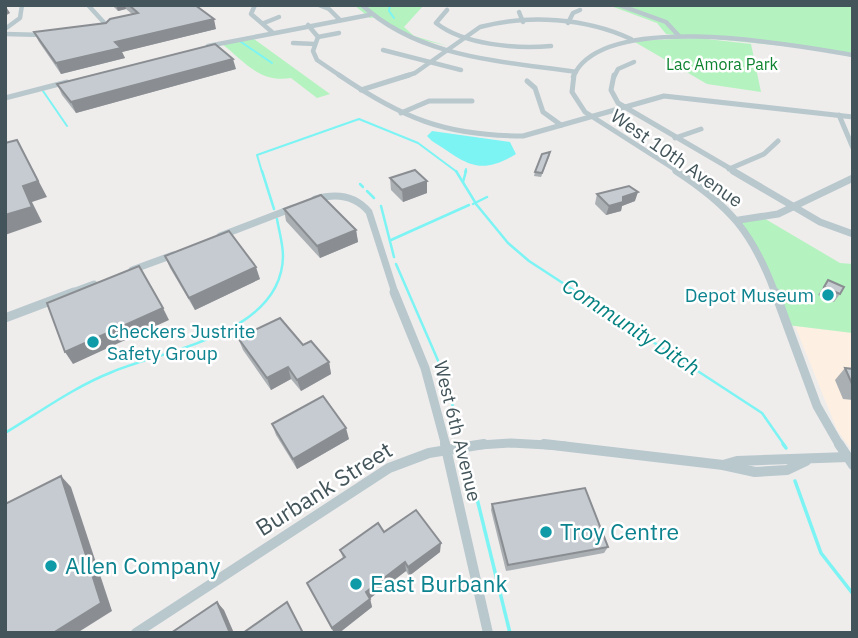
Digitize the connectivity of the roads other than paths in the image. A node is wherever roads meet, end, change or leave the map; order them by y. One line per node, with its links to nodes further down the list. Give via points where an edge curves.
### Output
1 (22, 5): 20 (street, via 20,18)
2 (88, 5): 19 (street, via 109,28)
3 (255, 5): 14 (street, via 251,14)
4 (319, 5): 12 (street)
5 (362, 5): 10 (street)
6 (619, 5): 25 (street, via 666,22)
7 (447, 10): 24 (street, via 436,21 438,26)
8 (580, 10): 15 (street)
9 (519, 12): 13 (street)
10 (369, 15): 12 (street); 32 (street, via 399,36)
11 (279, 16): 14 (street)
12 (340, 20): 16 (street)
13 (523, 22): 15 (street); 24 (street, via 486,25)
14 (264, 23): 21 (street)
15 (568, 23): 18 (street)
16 (308, 25): 21 (street); 26 (street)
17 (620, 27): 18 (street)
18 (613, 29): 27 (street)
19 (100, 30)
20 (5, 32): 23 (street)
21 (272, 32): 31 (street)
22 (339, 33): 26 (street)
23 (52, 35)
24 (468, 36): 30 (street, via 507,45); 32 (street)
25 (680, 36): 27 (street); 34 (street)
26 (318, 37): 29 (street)
27 (631, 39): 38 (street, via 597,50)
28 (293, 43): 29 (street)
29 (315, 44): 42 (street, via 317,60)
30 (551, 46)
31 (205, 47)
32 (448, 50): 35 (street); 38 (street)
33 (383, 51): 35 (street)
34 (853, 55)
35 (431, 62): 37 (street); 42 (street, via 415,73)
36 (634, 62): 46 (street, via 618,69 610,84 612,96)
37 (461, 70)
38 (576, 72): 49 (street, West 10th Avenue, via 572,93)
39 (78, 79): 44 (street)
40 (527, 81): 51 (street, via 535,88 543,111)
41 (677, 87): 43 (street)
42 (361, 90): 47 (street)
43 (678, 96): 46 (street); 48 (street)
44 (5, 98)
45 (472, 101): 47 (street, via 429,101)
46 (624, 108): 49 (street); 53 (street)
47 (401, 113): 51 (street, via 432,126 502,136 523,136)
48 (839, 115): 50 (street); 55 (street)
49 (591, 116): 51 (street); 61 (street, West 10th Avenue)
50 (853, 117)
51 (561, 125)
52 (701, 129): 53 (street)
53 (676, 138): 56 (street)
54 (778, 141): 56 (street, via 764,154)
55 (853, 147)
56 (729, 169): 60 (street)
57 (853, 178): 60 (street)
58 (310, 201): 68 (street, West 6th Avenue, via 349,198 369,212 397,302 428,376)
59 (302, 205): 63 (street)
60 (793, 206): 61 (street, via 771,216); 62 (street)
61 (739, 220): 69 (street, West 10th Avenue, via 761,254 817,407)
62 (853, 234)
63 (208, 241)
64 (185, 250): 65 (street)
65 (126, 272)
66 (100, 282): 67 (street)
67 (5, 318)
68 (447, 450): 69 (street, Burbank Street, via 533,442 761,472 796,468 806,461); 70 (street, Burbank Street, via 415,456 389,468); 71 (street, West 6th Avenue)
69 (850, 460)
70 (136, 633)
71 (488, 633)

